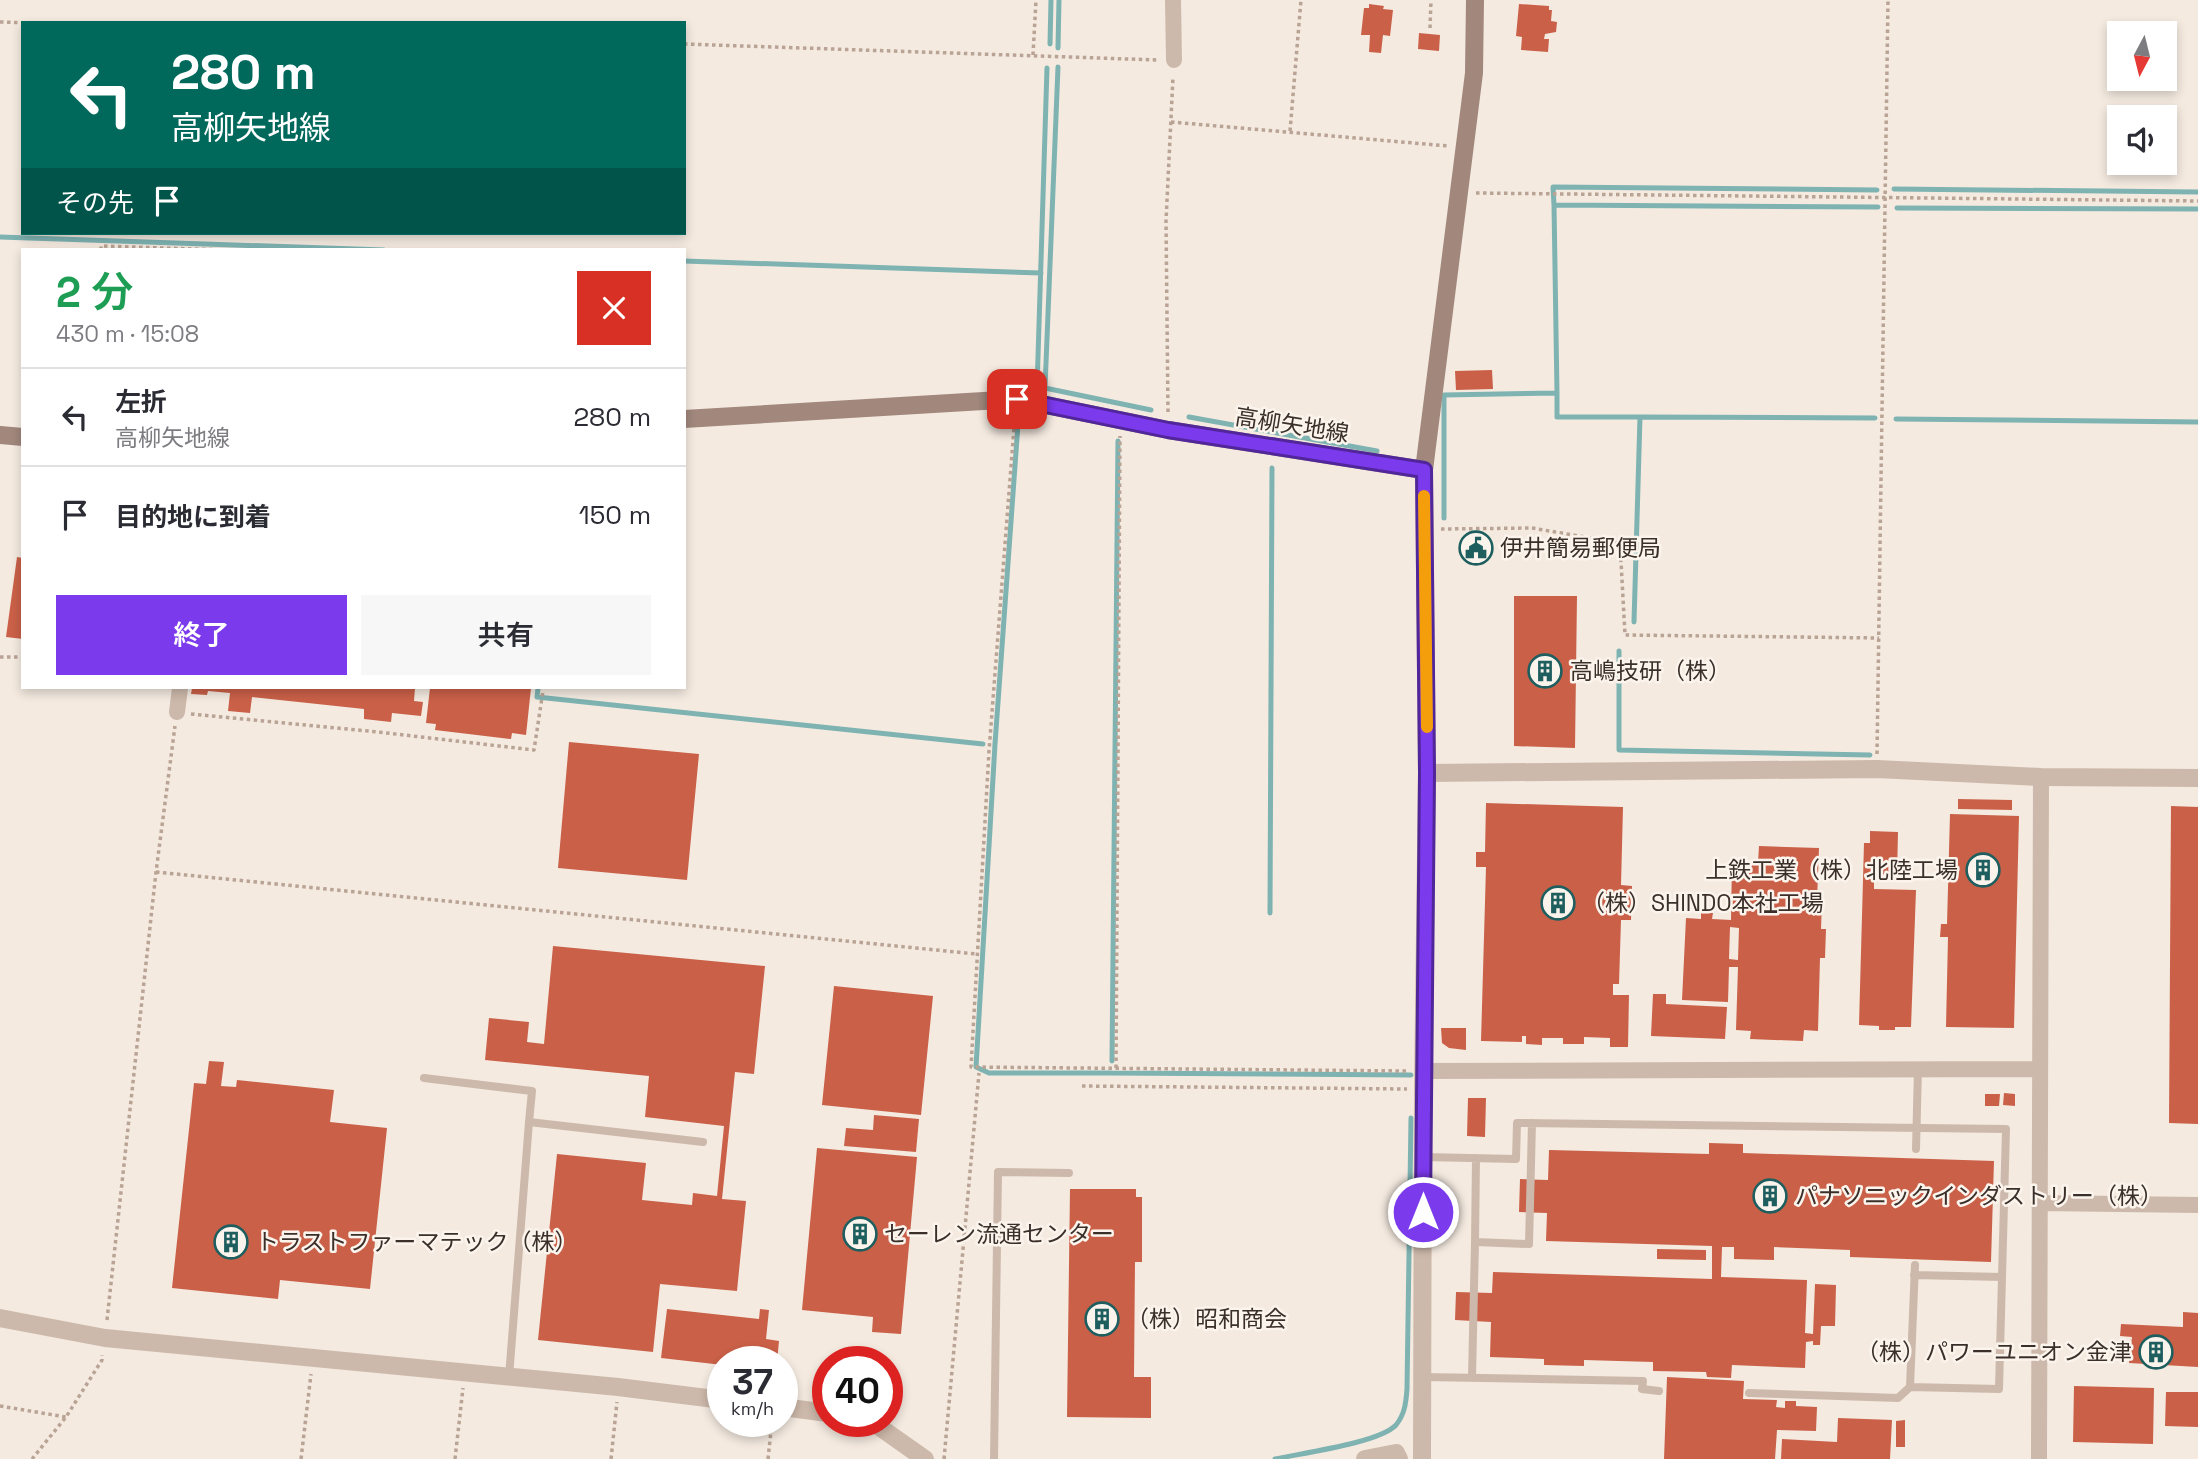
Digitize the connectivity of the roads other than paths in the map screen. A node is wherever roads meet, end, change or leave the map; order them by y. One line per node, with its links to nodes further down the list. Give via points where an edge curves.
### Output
1 (1173, 0): 3 (street)
2 (1475, 0): 7 (main road, via 1474,73)
3 (1174, 60)
4 (686, 419): 7 (main road, 高柳矢地線, via 1017,399 1168,430)
5 (0, 435): 6 (main road)
6 (21, 437)
7 (1424, 470): 10 (street)
8 (180, 689): 9 (street)
9 (177, 712)
10 (1427, 773): 11 (street, via 1877,769); 16 (street)
11 (2041, 778): 12 (street); 14 (street)
12 (2198, 778)
13 (1918, 1068): 14 (street); 16 (street); 19 (lane)
14 (2039, 1069): 25 (street)
15 (424, 1078): 17 (lane, via 532,1091)
16 (1423, 1080): 22 (street)
17 (529, 1122): 20 (lane); 32 (lane)
18 (1532, 1123): 19 (lane); 23 (lane, via 1517,1123 1516,1159); 27 (lane, via 1529,1244)
19 (1916, 1128): 21 (lane); 30 (lane, via 2006,1129)
20 (703, 1142)
21 (1916, 1149)
22 (1423, 1157): 23 (lane); 33 (street)
23 (1476, 1158): 27 (lane)
24 (1069, 1173): 41 (lane, via 999,1172)
25 (2038, 1203): 26 (street); 45 (street)
26 (2198, 1205)
27 (1475, 1242): 34 (lane)
28 (1915, 1265): 29 (lane)
29 (1914, 1275): 30 (lane); 35 (lane)
30 (2002, 1277): 35 (lane, via 1999,1389)
31 (0, 1318): 32 (street, via 105,1338)
32 (509, 1377): 38 (street)
33 (1422, 1377): 34 (lane); 44 (street)
34 (1472, 1378): 36 (lane, via 1643,1381 1642,1390)
35 (1909, 1387): 37 (lane, via 1898,1398)
36 (1659, 1391)
37 (1749, 1393)
38 (707, 1398)
39 (894, 1437): 40 (street)
40 (925, 1459)
41 (994, 1459)
42 (1365, 1459): 43 (street, via 1396,1453)
43 (1399, 1459)
44 (1422, 1459)
45 (2039, 1459)

